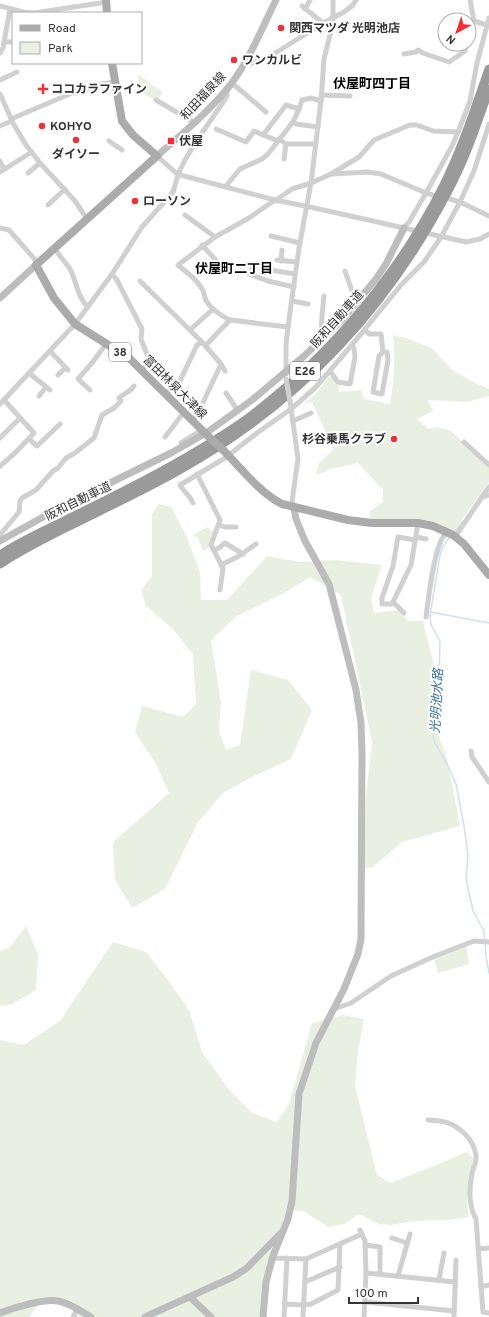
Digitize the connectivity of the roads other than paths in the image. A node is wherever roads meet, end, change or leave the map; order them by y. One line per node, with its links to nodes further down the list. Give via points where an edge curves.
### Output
1 (276, 0): 27 (street, 和田福泉線)
2 (310, 0): 18 (street, via 304,7)
3 (333, 0): 15 (street)
4 (356, 0): 15 (street, via 349,9)
5 (470, 0): 14 (street)
6 (106, 1): 8 (street); 13 (main road)
7 (0, 6): 9 (street)
8 (74, 7): 11 (street); 12 (street)
9 (10, 9): 10 (street); 21 (street)
10 (23, 12)
11 (41, 12)
12 (73, 12)
13 (107, 12)
14 (472, 12)
15 (333, 18): 18 (street); 37 (street, via 324,59)
16 (489, 18): 19 (street)
17 (477, 22): 19 (street)
18 (323, 23): 27 (street, via 269,57)
19 (487, 25): 20 (street)
20 (487, 34): 48 (street, via 477,63 470,100)
21 (4, 42): 22 (street); 24 (street)
22 (12, 42)
23 (464, 52): 25 (street, via 449,62 418,50)
24 (0, 53)
25 (404, 54)
26 (112, 64): 31 (main road)
27 (244, 64): 32 (street, 和田福泉線)
28 (489, 70): 166 (highway, 阪和自動車道 / E26, via 460,150 416,237 357,317 310,366 282,392 208,445 135,486)
29 (14, 71): 30 (street)
30 (0, 80)
31 (115, 82): 41 (street, via 72,93); 56 (main road, via 122,121 133,135)
32 (232, 83): 33 (street, 和田福泉線); 40 (street)
33 (227, 89): 43 (street, 和田福泉線); 62 (street, via 224,101 197,140)
34 (489, 89): 168 (highway, 阪和自動車道 / E26, via 466,154 420,241 362,321 314,372 286,398 212,451)
35 (0, 94): 41 (street)
36 (350, 96): 37 (street)
37 (321, 98): 39 (street, via 302,100); 46 (street)
38 (156, 100): 43 (street)
39 (299, 109): 42 (street); 49 (street, via 286,105)
40 (266, 112)
41 (12, 120): 45 (street); 55 (street)
42 (293, 122): 46 (street); 50 (street)
43 (195, 123): 56 (street, 和田福泉線)
44 (489, 124): 71 (street, via 474,171)
45 (0, 126)
46 (318, 127): 53 (street)
47 (216, 129): 49 (street, via 246,142 254,131)
48 (458, 132): 63 (street, via 434,131 410,125 374,140 359,157); 67 (street)
49 (263, 134): 50 (street)
50 (279, 140): 52 (street); 65 (street, via 262,159 240,169)
51 (109, 141): 54 (street)
52 (286, 144): 53 (street); 57 (street)
53 (315, 144): 64 (street)
54 (122, 150)
55 (32, 152): 59 (street); 60 (street)
56 (157, 156): 62 (street); 76 (main road)
57 (284, 159)
58 (0, 161): 60 (street)
59 (40, 163): 61 (street); 66 (street)
60 (2, 170)
61 (28, 173)
62 (178, 174): 65 (street); 96 (street, via 173,192 142,227)
63 (331, 174): 64 (street); 67 (street, via 381,174)
64 (311, 183): 70 (street, via 292,189); 73 (street)
65 (226, 186): 70 (street)
66 (65, 189): 72 (street); 76 (street)
67 (426, 193): 68 (street); 78 (street)
68 (433, 195)
69 (450, 199): 71 (street)
70 (277, 200): 73 (street); 84 (street)
71 (460, 202): 75 (street); 83 (street)
72 (48, 205)
73 (308, 207): 78 (street); 85 (street)
74 (185, 215): 84 (street)
75 (489, 216)
76 (88, 219): 87 (main road)
77 (0, 228): 90 (street, via 10,230)
78 (404, 228): 79 (street); 104 (street, via 386,264)
79 (413, 230)
80 (430, 234): 83 (street)
81 (489, 234): 83 (street, via 472,242)
82 (271, 236): 85 (street)
83 (441, 236): 112 (street, via 424,262 401,285)
84 (215, 237): 86 (street)
85 (300, 244): 89 (street)
86 (202, 245): 91 (street); 107 (street, via 178,265 198,283)
87 (55, 248): 90 (main road); 106 (street, via 58,256 70,270 82,301)
88 (282, 250): 89 (street, via 279,261)
89 (296, 262): 98 (street)
90 (37, 264): 101 (street); 109 (main road, 富田林泉大津線 / 38, via 54,298)
91 (221, 266)
92 (253, 266): 97 (street)
93 (270, 270): 98 (street)
94 (241, 271): 97 (street)
95 (345, 271): 104 (street)
96 (112, 274): 106 (street); 120 (street, via 142,329 141,340 150,362)
97 (250, 274): 100 (street, via 271,284)
98 (295, 274): 100 (street)
99 (140, 281): 111 (street)
100 (294, 287): 103 (street)
101 (0, 297)
102 (323, 299): 113 (street, via 320,315)
103 (292, 301): 105 (street); 110 (street)
104 (357, 302): 113 (street)
105 (308, 304)
106 (88, 307): 109 (street)
107 (213, 309): 108 (street); 111 (street)
108 (230, 320): 110 (street); 115 (street)
109 (75, 324): 114 (main road, 富田林泉大津線 / 38); 117 (street)
110 (288, 327): 125 (street)
111 (190, 330): 115 (street)
112 (365, 330): 116 (street); 118 (street, via 369,334 381,334)
113 (321, 340): 125 (street)
114 (106, 344): 120 (main road, 富田林泉大津線 / 38, via 129,358); 127 (street, via 78,378)
115 (204, 344): 119 (street); 128 (street, via 198,345 179,384)
116 (352, 346): 122 (street); 122 (street, via 355,357 350,384 338,382)
117 (50, 351): 123 (street); 124 (street, via 66,369)
118 (388, 352): 118 (street, via 379,356 373,392 382,394)
119 (220, 364): 121 (street); 137 (street)
120 (142, 370): 128 (main road, 富田林泉大津線 / 38)
121 (225, 371)
122 (330, 371): 132 (street)
123 (29, 373): 129 (street, via 48,389); 131 (street)
124 (58, 375)
125 (286, 375): 132 (street, bridge); 133 (street)
126 (134, 386): 159 (street, via 131,391 119,398 120,401 114,408 102,412 94,438 66,458 36,490 22,498 19,512)
127 (90, 390)
128 (165, 394): 134 (main road, 富田林泉大津線 / 38)
129 (39, 396)
130 (226, 397): 133 (street)
131 (2, 402): 136 (street)
132 (291, 409): 138 (street); 146 (street)
133 (238, 411): 140 (street)
134 (184, 412): 137 (main road, 富田林泉大津線 / 38); 141 (street)
135 (311, 413): 138 (street)
136 (20, 418): 142 (street); 143 (street, via 34,433)
137 (193, 421): 140 (main road, 富田林泉大津線 / 38)
138 (292, 421): 154 (street, via 298,459 292,501)
139 (60, 424): 143 (street, via 53,434 37,446)
140 (206, 433): 145 (street); 146 (main road, 富田林泉大津線 / 38, bridge); 159 (street)
141 (165, 437)
142 (0, 438)
143 (29, 439): 147 (street)
144 (464, 442): 148 (street)
145 (181, 444)
146 (226, 453): 149 (street); 154 (main road, 富田林泉大津線 / 38, via 275,500)
147 (0, 466)
148 (489, 466)
149 (197, 474): 153 (street, via 180,485); 156 (street, via 220,520)
150 (489, 487): 152 (street)
151 (489, 495): 152 (street)
152 (482, 497): 158 (street)
153 (193, 503)
154 (294, 508): 155 (main road, 富田林泉大津線 / 38, via 372,523); 180 (street, via 303,537 329,584 356,690 361,723 361,939 358,954)
155 (418, 523): 158 (main road, 富田林泉大津線 / 38, via 433,526); 160 (street)
156 (219, 525): 157 (street); 163 (street, via 211,545)
157 (236, 526)
158 (451, 535): 167 (street, via 440,541); 171 (main road, 富田林泉大津線 / 38, via 464,544)
159 (0, 538)
160 (416, 539): 161 (street); 174 (street, via 411,565); 174 (street, via 399,535 393,566 382,598 382,604)
161 (426, 539)
162 (256, 544): 165 (street)
163 (214, 550): 165 (street, via 225,543); 169 (street)
164 (431, 552): 167 (street)
165 (243, 554): 169 (street)
166 (0, 555)
167 (437, 555): 172 (street)
168 (0, 564)
169 (221, 565): 173 (street, via 223,568)
170 (427, 575): 172 (street)
171 (489, 575)
172 (432, 578): 176 (street, via 426,598)
173 (219, 587)
174 (393, 602): 175 (street)
175 (404, 610)
176 (426, 617)
177 (471, 751): 178 (street, via 472,757)
178 (489, 782)
179 (486, 941): 180 (street, via 474,940 435,956 391,976 351,1003)
180 (334, 1009): 182 (street, via 316,1043 299,1094 292,1201)
181 (428, 1120): 189 (street, via 444,1121 454,1125 473,1145 476,1156 469,1199 476,1219)
182 (283, 1231): 191 (street); 204 (street, via 247,1268)
183 (410, 1234): 185 (street)
184 (392, 1238): 185 (street)
185 (407, 1243): 198 (street)
186 (340, 1244): 187 (street, via 361,1232); 193 (street); 195 (street)
187 (365, 1244): 196 (street); 197 (street, via 380,1247)
188 (489, 1248): 189 (street)
189 (478, 1249): 203 (street)
190 (444, 1253): 199 (street)
191 (273, 1256): 192 (street); 217 (street, via 266,1282)
192 (287, 1258): 193 (street); 206 (street)
193 (306, 1259): 200 (street)
194 (456, 1260): 201 (street)
195 (340, 1267): 200 (street); 207 (street, via 338,1290)
196 (366, 1273): 197 (street); 205 (street)
197 (380, 1274): 198 (street)
198 (398, 1276): 199 (street)
199 (439, 1280): 201 (street)
200 (305, 1282): 207 (street)
201 (455, 1282): 209 (street)
202 (489, 1285): 203 (street)
203 (481, 1287): 212 (street)
204 (190, 1296): 215 (street); 216 (street)
205 (365, 1302): 209 (street); 220 (street)
206 (284, 1304): 207 (street); 218 (street)
207 (304, 1305): 219 (street)
208 (77, 1309): 210 (street, via 56,1300); 213 (street); 214 (street)
209 (454, 1310): 221 (street)
210 (0, 1313)
211 (489, 1313): 212 (street)
212 (483, 1314)
213 (73, 1317)
214 (91, 1317)
215 (145, 1317)
216 (211, 1317)
217 (263, 1317)
218 (284, 1317)
219 (303, 1317)
220 (364, 1317)
221 (454, 1317)

